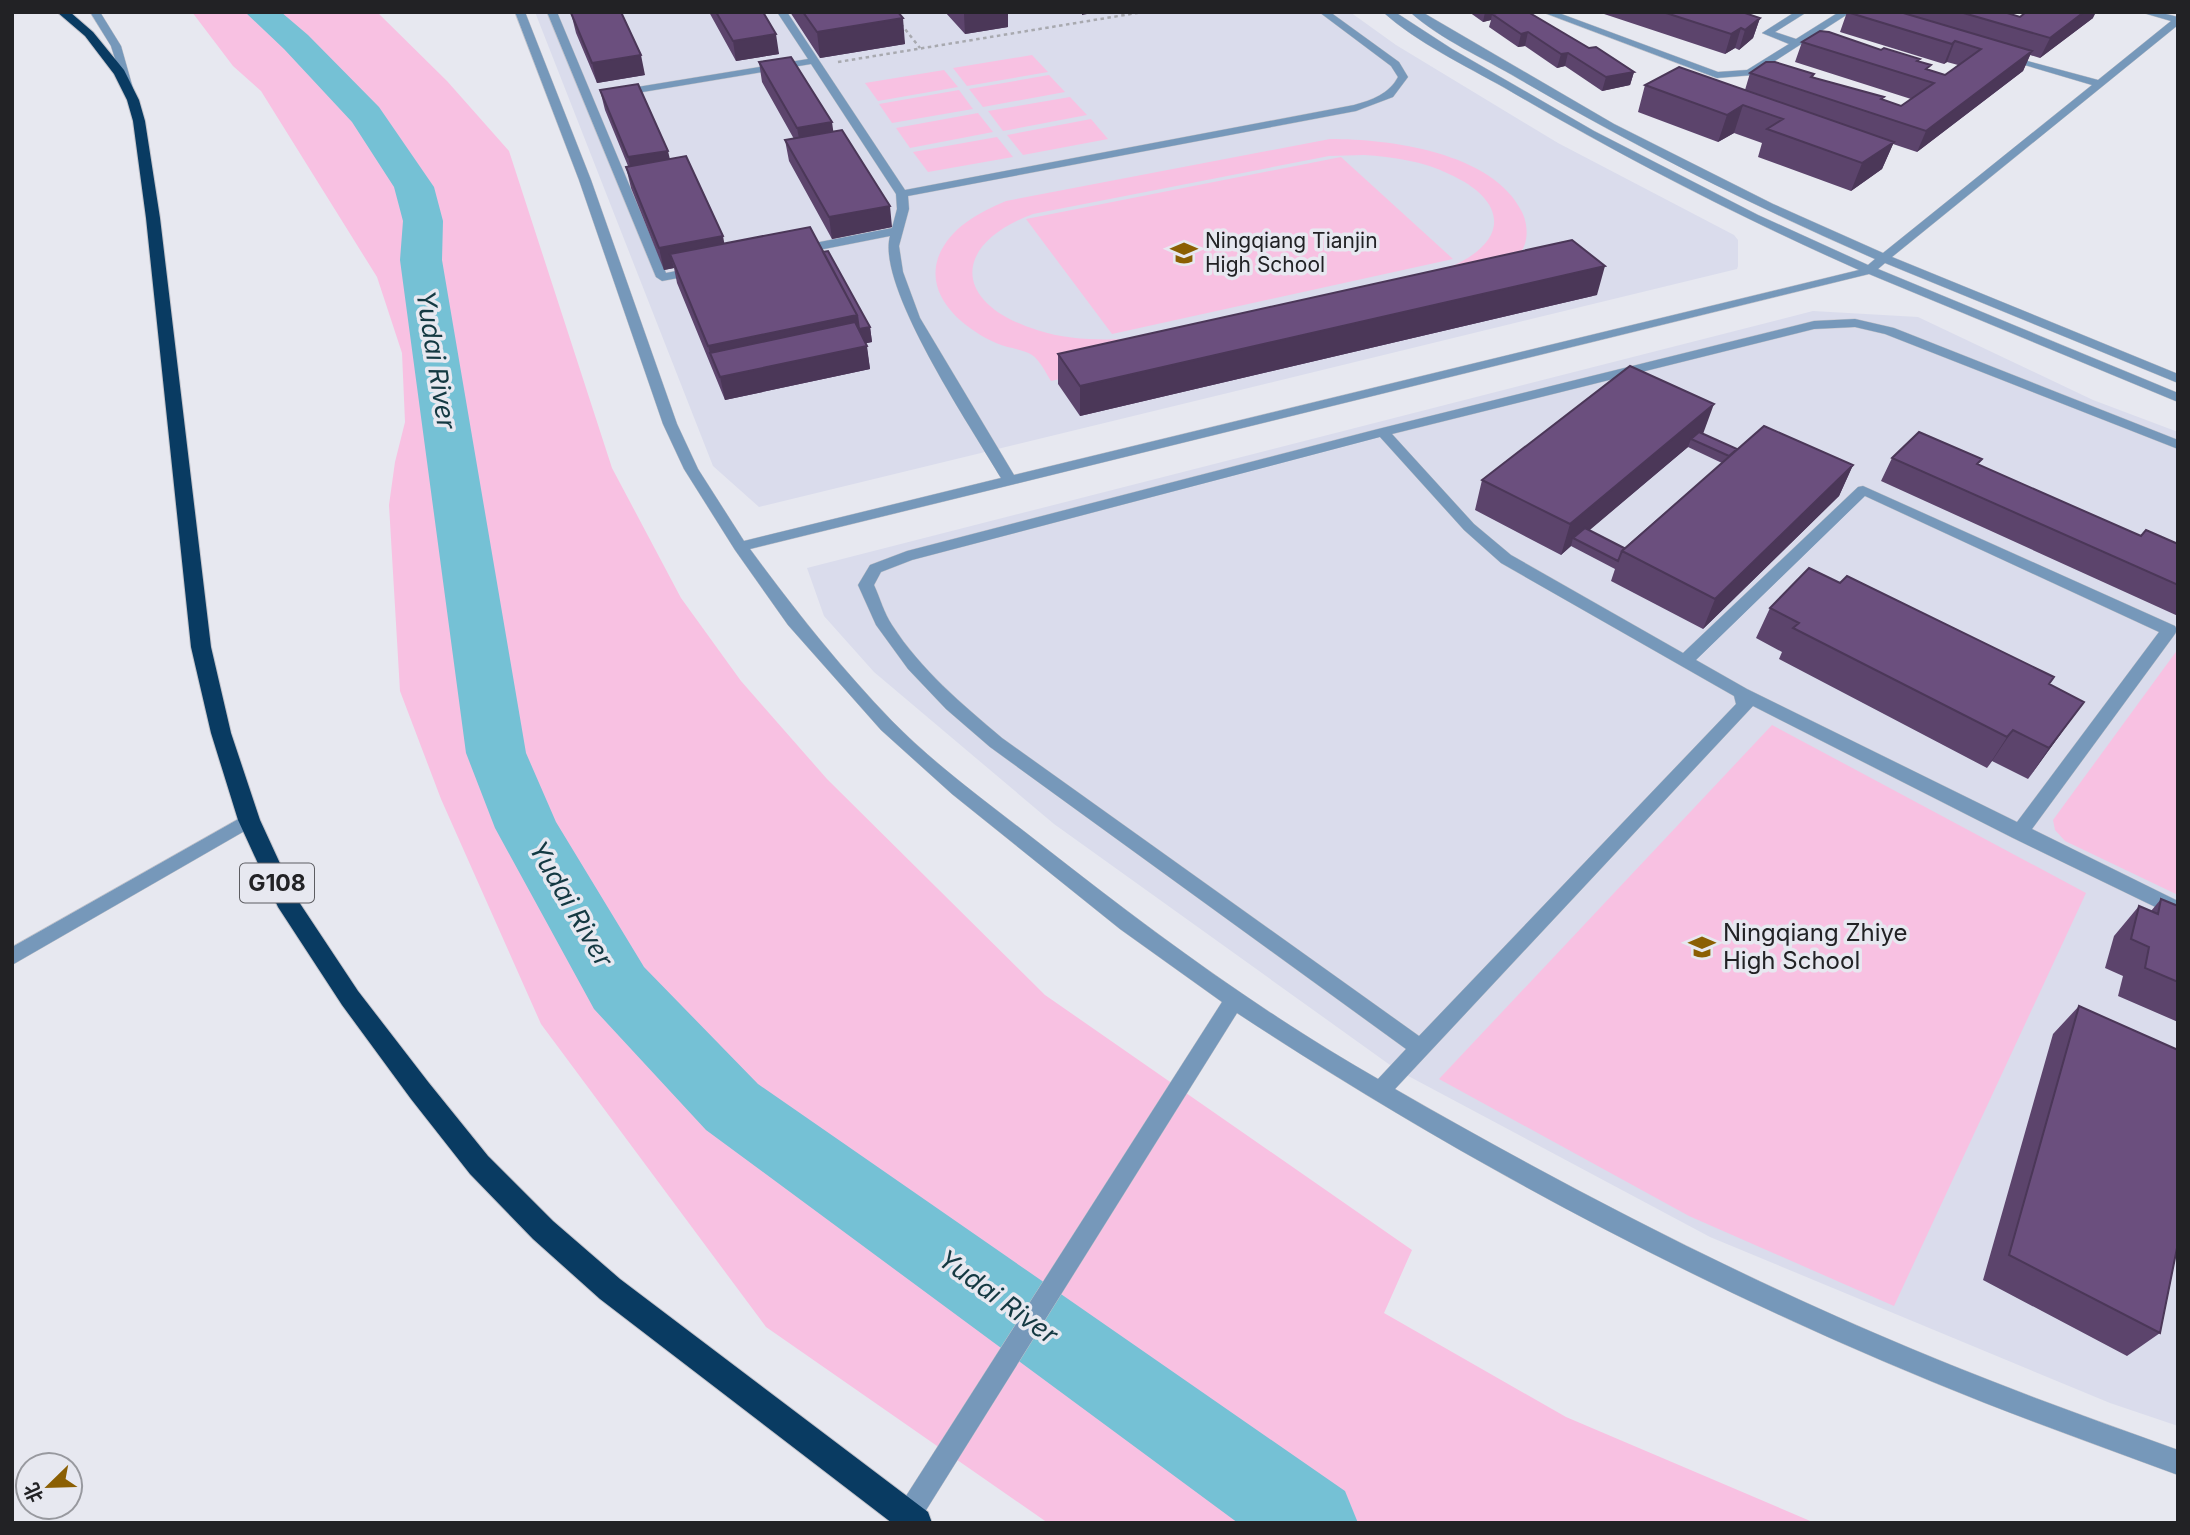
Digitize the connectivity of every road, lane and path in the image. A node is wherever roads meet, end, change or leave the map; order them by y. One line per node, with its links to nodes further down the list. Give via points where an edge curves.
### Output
1 (63, 12): 26 (highway, G108, via 99,45)
2 (95, 12): 26 (street, via 116,46)
3 (520, 12): 38 (street, via 585,180 670,424 691,469)
4 (552, 12): 25 (street)
5 (782, 12): 21 (street)
6 (1143, 12): 19 (path)
7 (1324, 12): 27 (street, via 1395,65 1403,78 1399,88 1383,100 1356,108)
8 (1388, 12): 32 (street, via 1601,141)
9 (1415, 12): 30 (street, via 1622,134)
10 (1547, 12): 22 (street, via 1717,75)
11 (1802, 12): 18 (street, via 1767,33)
12 (1846, 12): 16 (street)
13 (2145, 12): 14 (street)
14 (2178, 20): 24 (street)
15 (899, 21): 19 (path)
16 (1808, 36): 17 (street); 18 (street)
17 (1821, 40)
18 (1797, 43): 22 (street)
19 (920, 48): 21 (path)
20 (1998, 54): 24 (street)
21 (815, 63): 25 (street); 27 (street)
22 (1758, 68): 23 (street)
23 (1770, 72)
24 (2100, 84): 30 (street)
25 (588, 98): 31 (street, via 662,277)
26 (133, 100): 41 (highway, G108, via 155,230 201,647 221,733)
27 (901, 194): 28 (street, via 903,209)
28 (895, 231): 29 (street); 37 (street, via 897,272 914,318)
29 (792, 252)
30 (1884, 259): 32 (street); 33 (street)
31 (714, 267)
32 (1868, 271): 34 (street); 37 (street)
33 (2178, 379)
34 (2178, 398)
35 (1383, 432): 36 (street, via 1835,322 1889,331); 39 (street, via 1469,527 1506,559); 46 (street, via 907,556 875,569 866,584 872,608 902,655 989,738)
36 (2178, 445)
37 (1010, 481): 38 (street)
38 (740, 547): 45 (street, via 794,621 887,726 1035,851)
39 (1685, 661): 40 (street); 42 (street, via 1863,490 2169,630)
40 (1741, 693): 42 (street); 46 (street, via 1745,705)
41 (249, 820): 44 (street); 49 (highway, G108, via 286,901 314,946 479,1165 610,1290)
42 (2019, 833): 43 (street)
43 (2178, 910)
44 (12, 957)
45 (1234, 1000): 47 (street); 49 (street, via 953,1445)
46 (1420, 1048): 47 (street)
47 (1379, 1092): 48 (street, via 1546,1186 1793,1308 1985,1391)
48 (2178, 1463)
49 (913, 1519)

